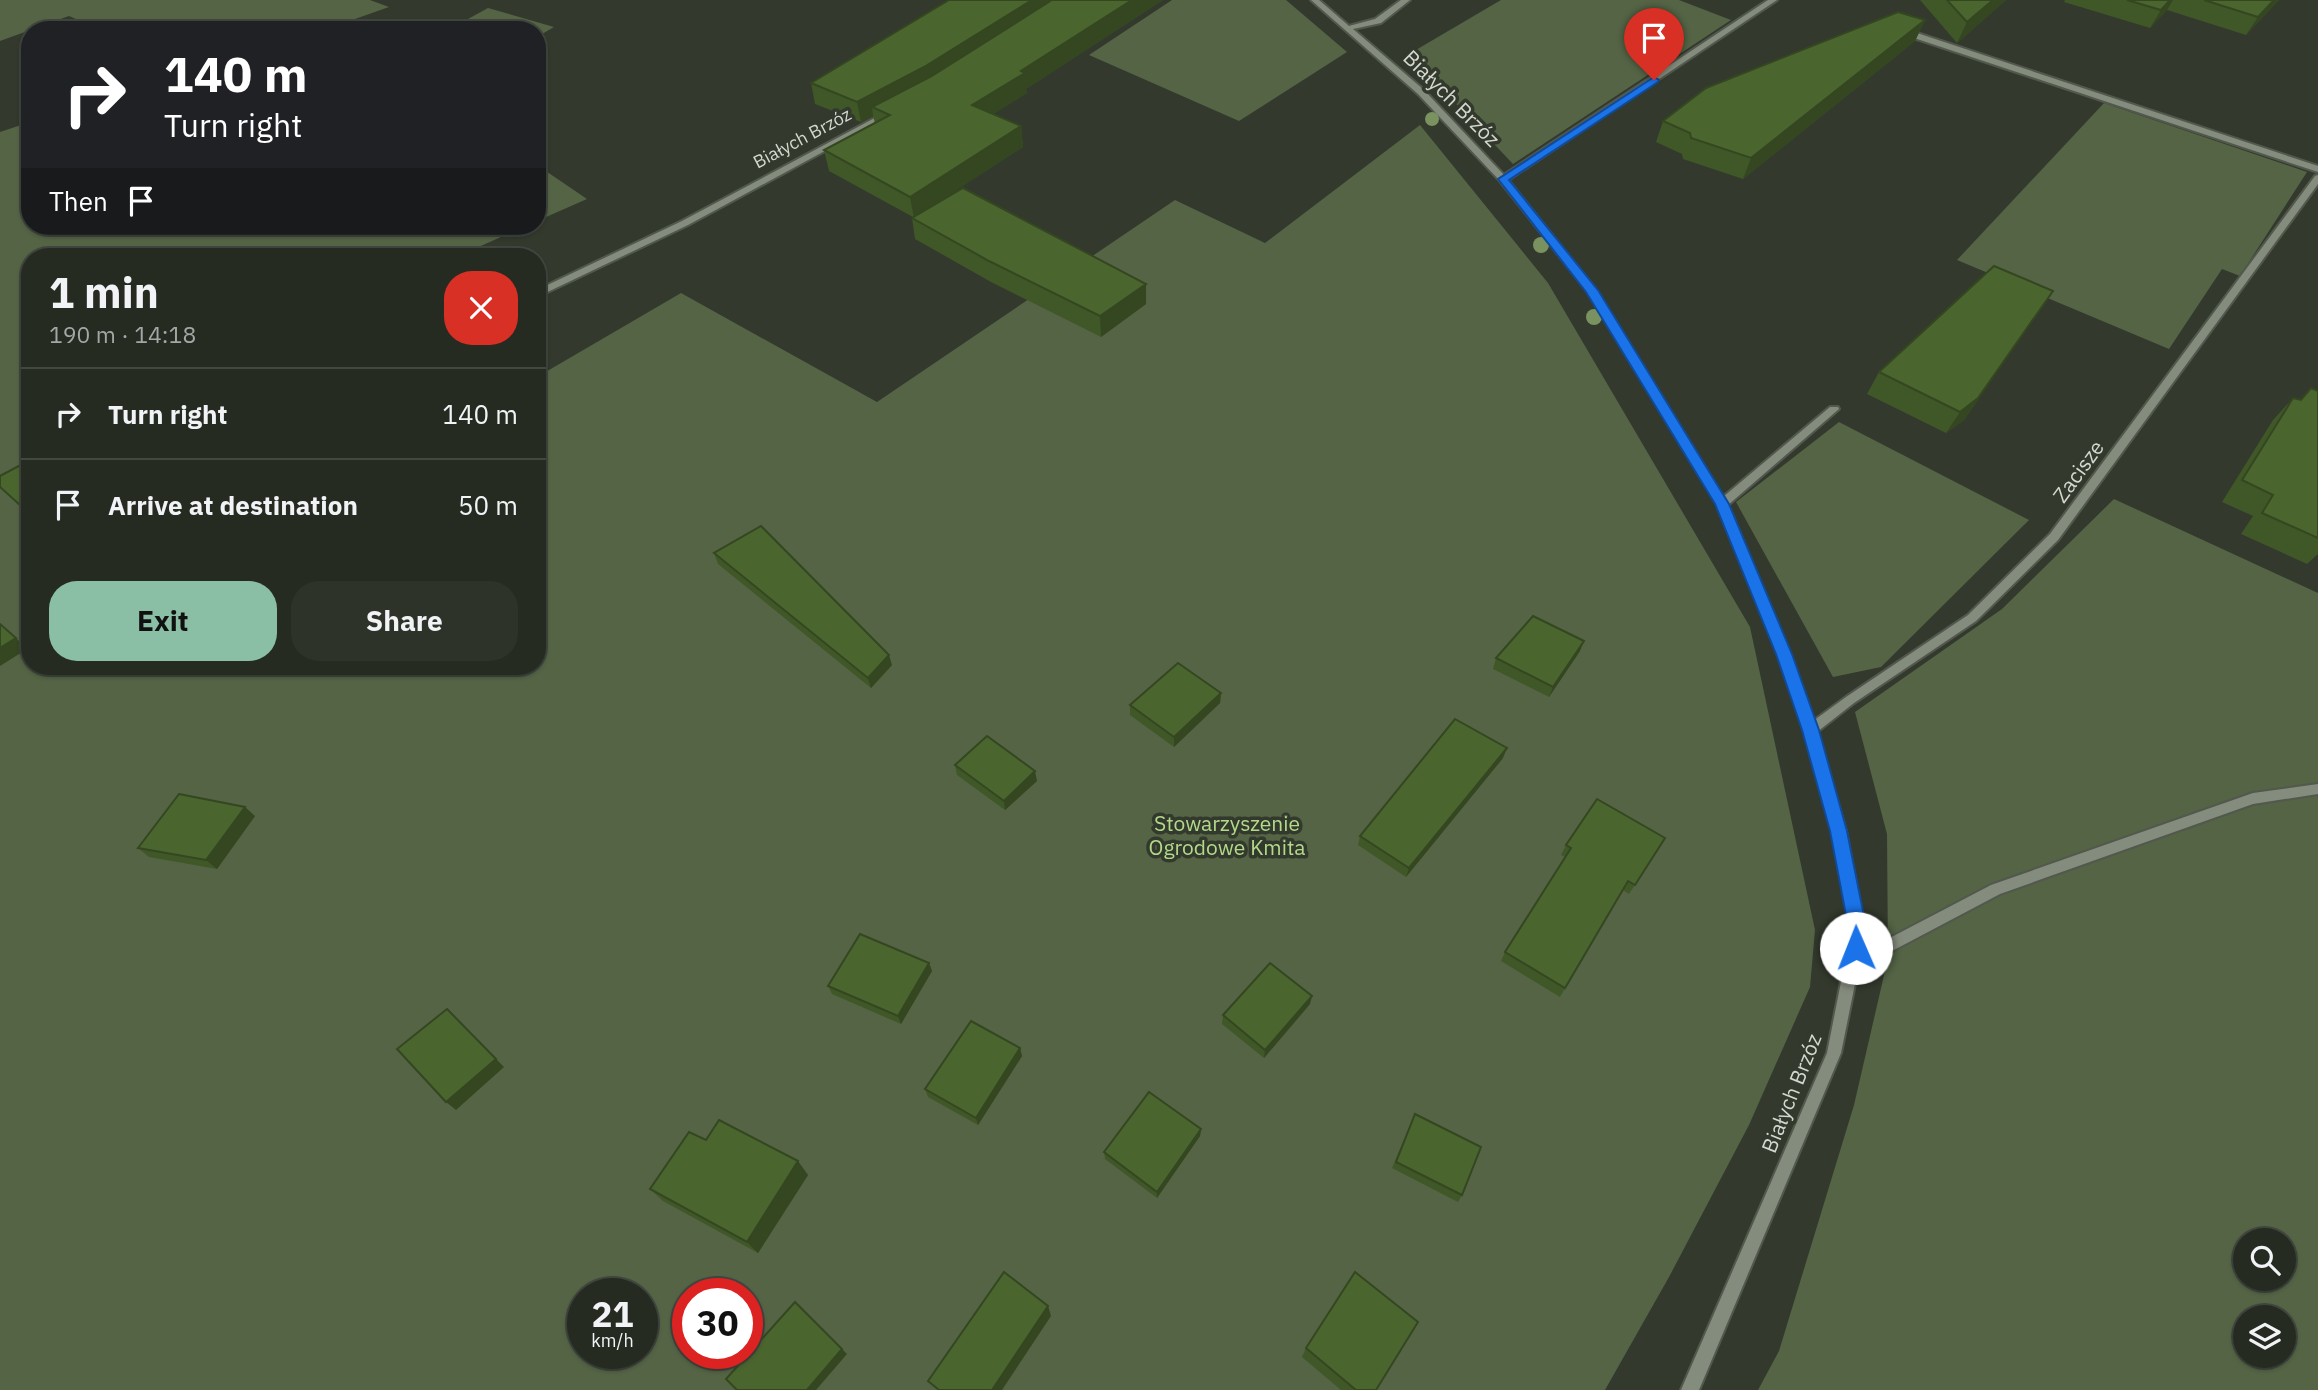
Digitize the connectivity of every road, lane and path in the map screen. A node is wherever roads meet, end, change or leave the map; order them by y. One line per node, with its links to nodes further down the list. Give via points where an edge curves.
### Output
1 (1315, 0): 5 (street, Białych Brzóz)
2 (1406, 0): 5 (street, via 1378,21)
3 (1773, 0): 9 (street)
4 (1891, 27): 7 (street)
5 (1348, 28): 9 (street, Białych Brzóz, via 1421,92)
6 (894, 111): 10 (street, Białych Brzóz, via 685,223)
7 (2318, 169)
8 (2318, 178): 13 (street, Zacisze, via 2054,537 1972,618)
9 (1503, 179): 12 (street, Białych Brzóz, via 1591,290)
10 (546, 290)
11 (1834, 408): 12 (street)
12 (1722, 504): 13 (street, Białych Brzóz)
13 (1810, 730): 15 (street, Białych Brzóz, via 1839,831 1858,931)
14 (2318, 789): 15 (street, via 2253,799 1996,889)
15 (1853, 964): 16 (street, Białych Brzóz, via 1834,1053)
16 (1690, 1390)

